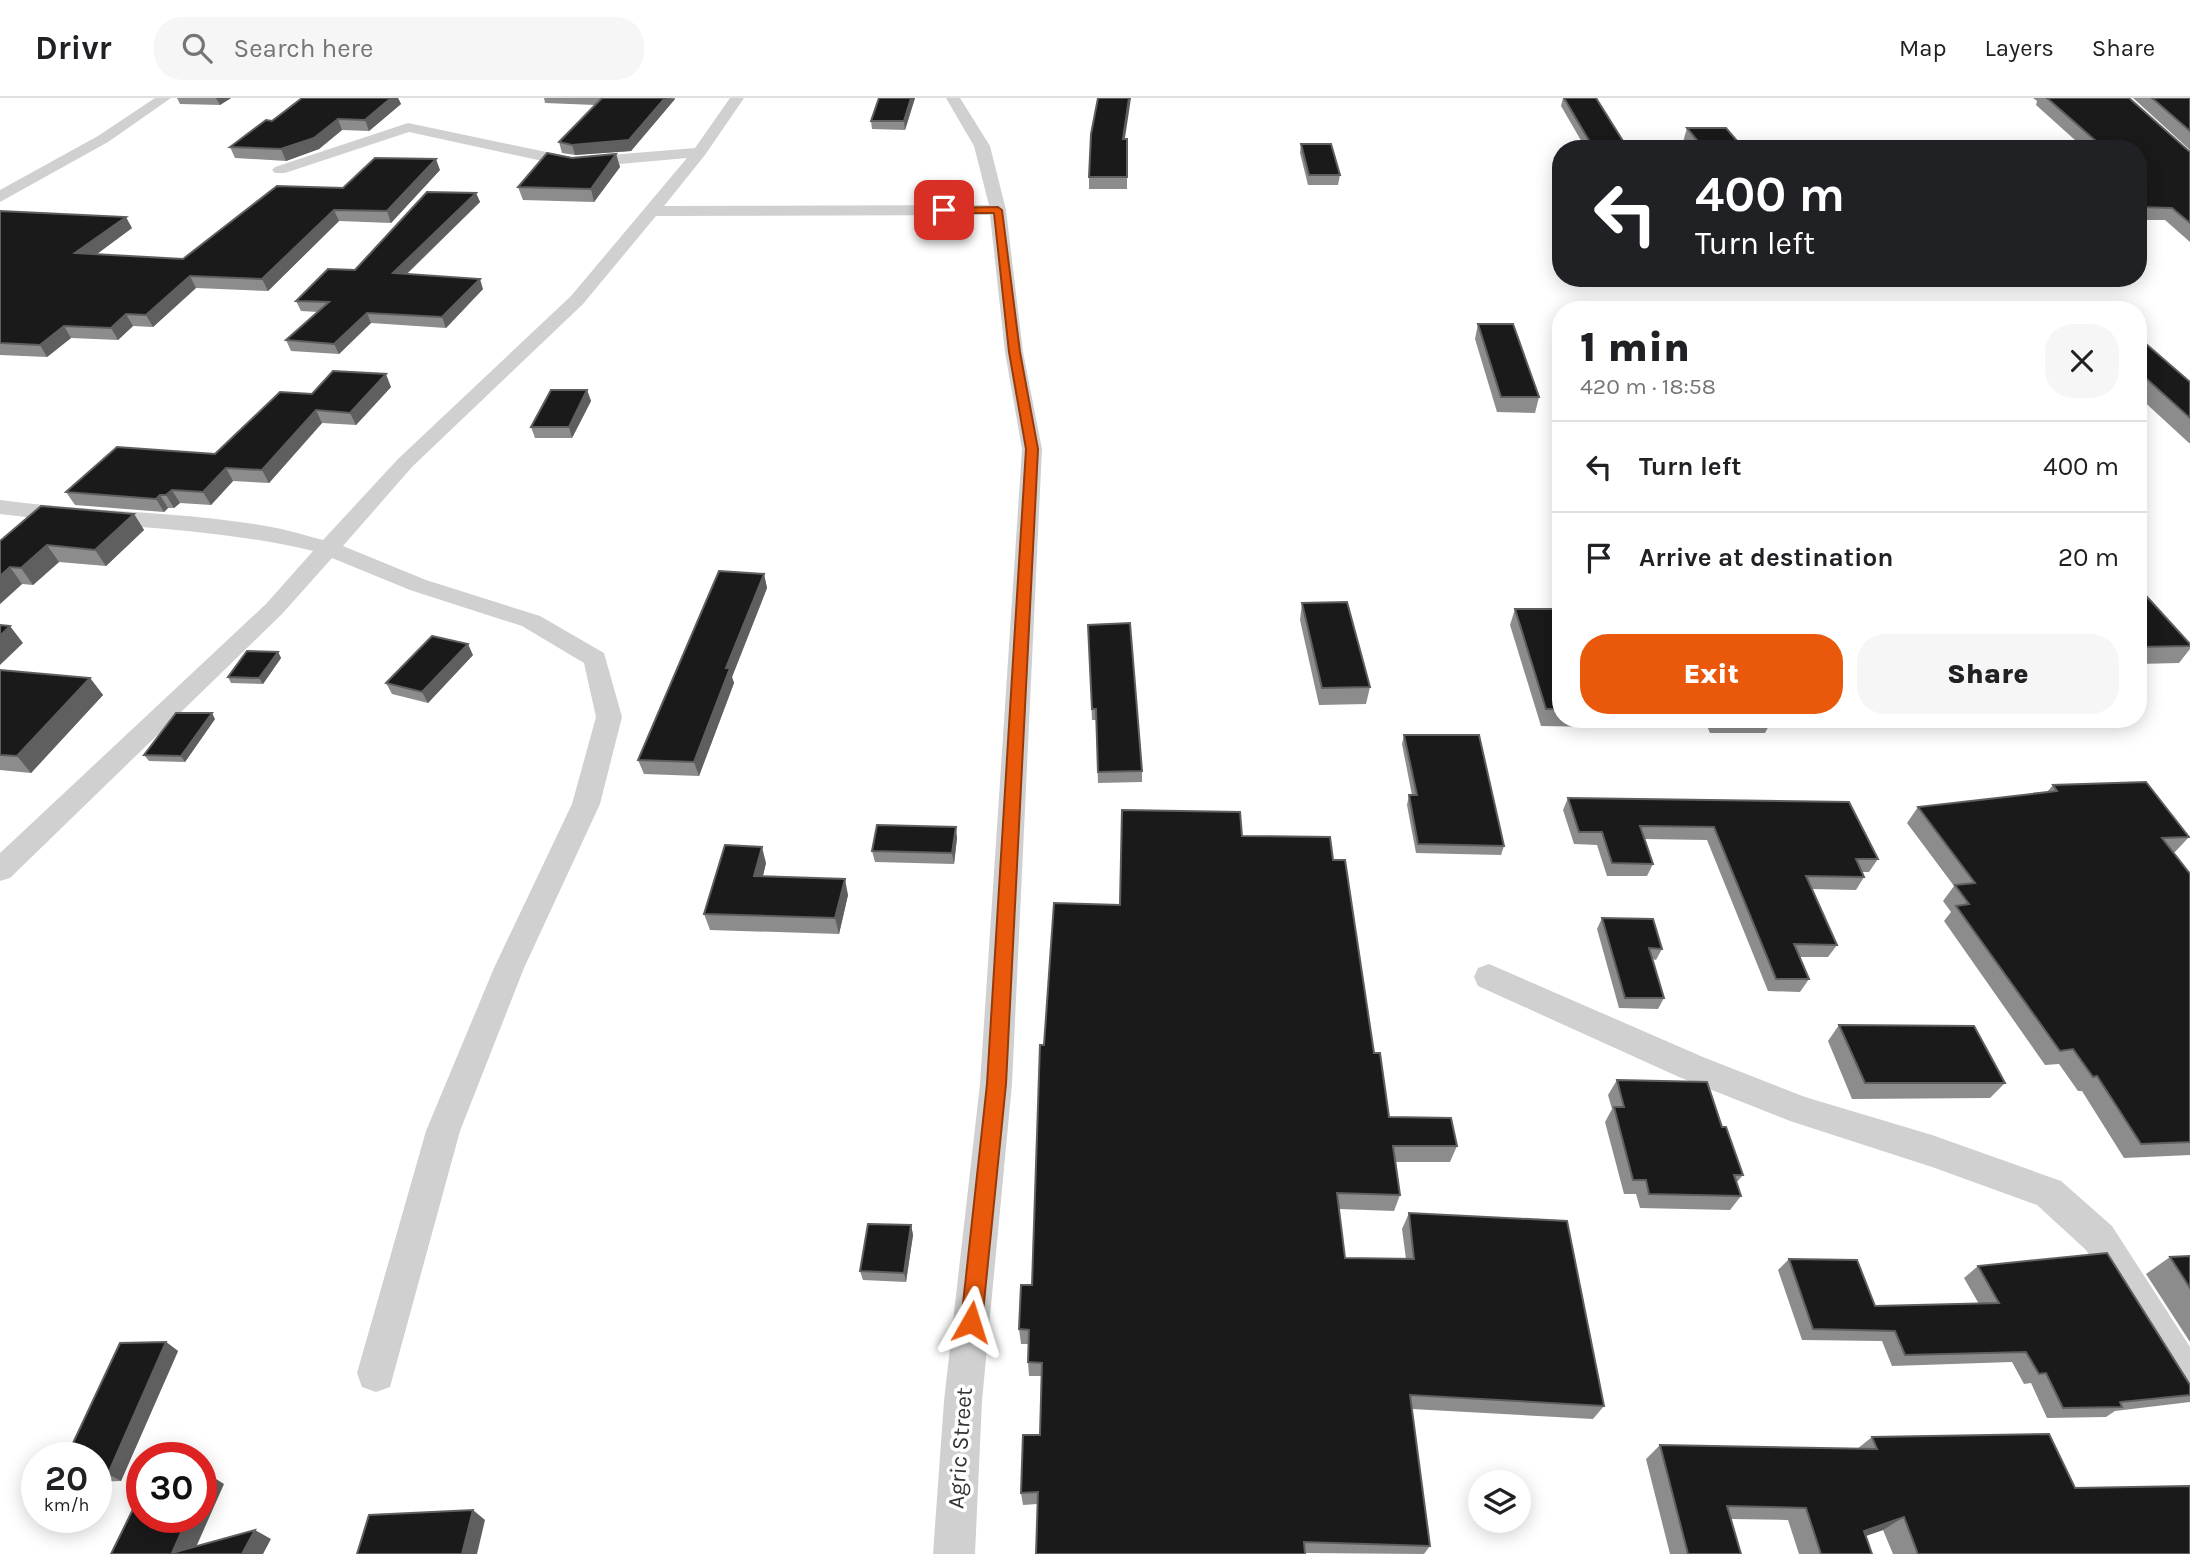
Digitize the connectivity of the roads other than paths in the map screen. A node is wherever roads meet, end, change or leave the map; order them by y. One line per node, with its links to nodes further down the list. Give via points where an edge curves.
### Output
1 (163, 98): 7 (street)
2 (737, 98): 4 (street)
3 (953, 98): 9 (street, Agric Street, via 982,146)
4 (700, 152): 5 (street, via 575,163 408,127); 10 (street)
5 (280, 170)
6 (11, 176): 7 (street)
7 (33, 179): 8 (street)
8 (0, 197)
9 (998, 210): 10 (street); 17 (street, Agric Street, via 1014,352 1032,449 996,1084 963,1401)
10 (649, 211): 12 (street, via 578,300 405,463)
11 (0, 507): 12 (street, via 267,533)
12 (328, 548): 13 (street, via 274,609); 15 (street, via 418,585 531,621 595,659 609,717 586,804 509,968 443,1131)
13 (0, 870)
14 (1489, 977): 16 (street, via 1801,1111 2049,1193 2099,1238)
15 (376, 1373)
16 (2190, 1382)
17 (954, 1554)

